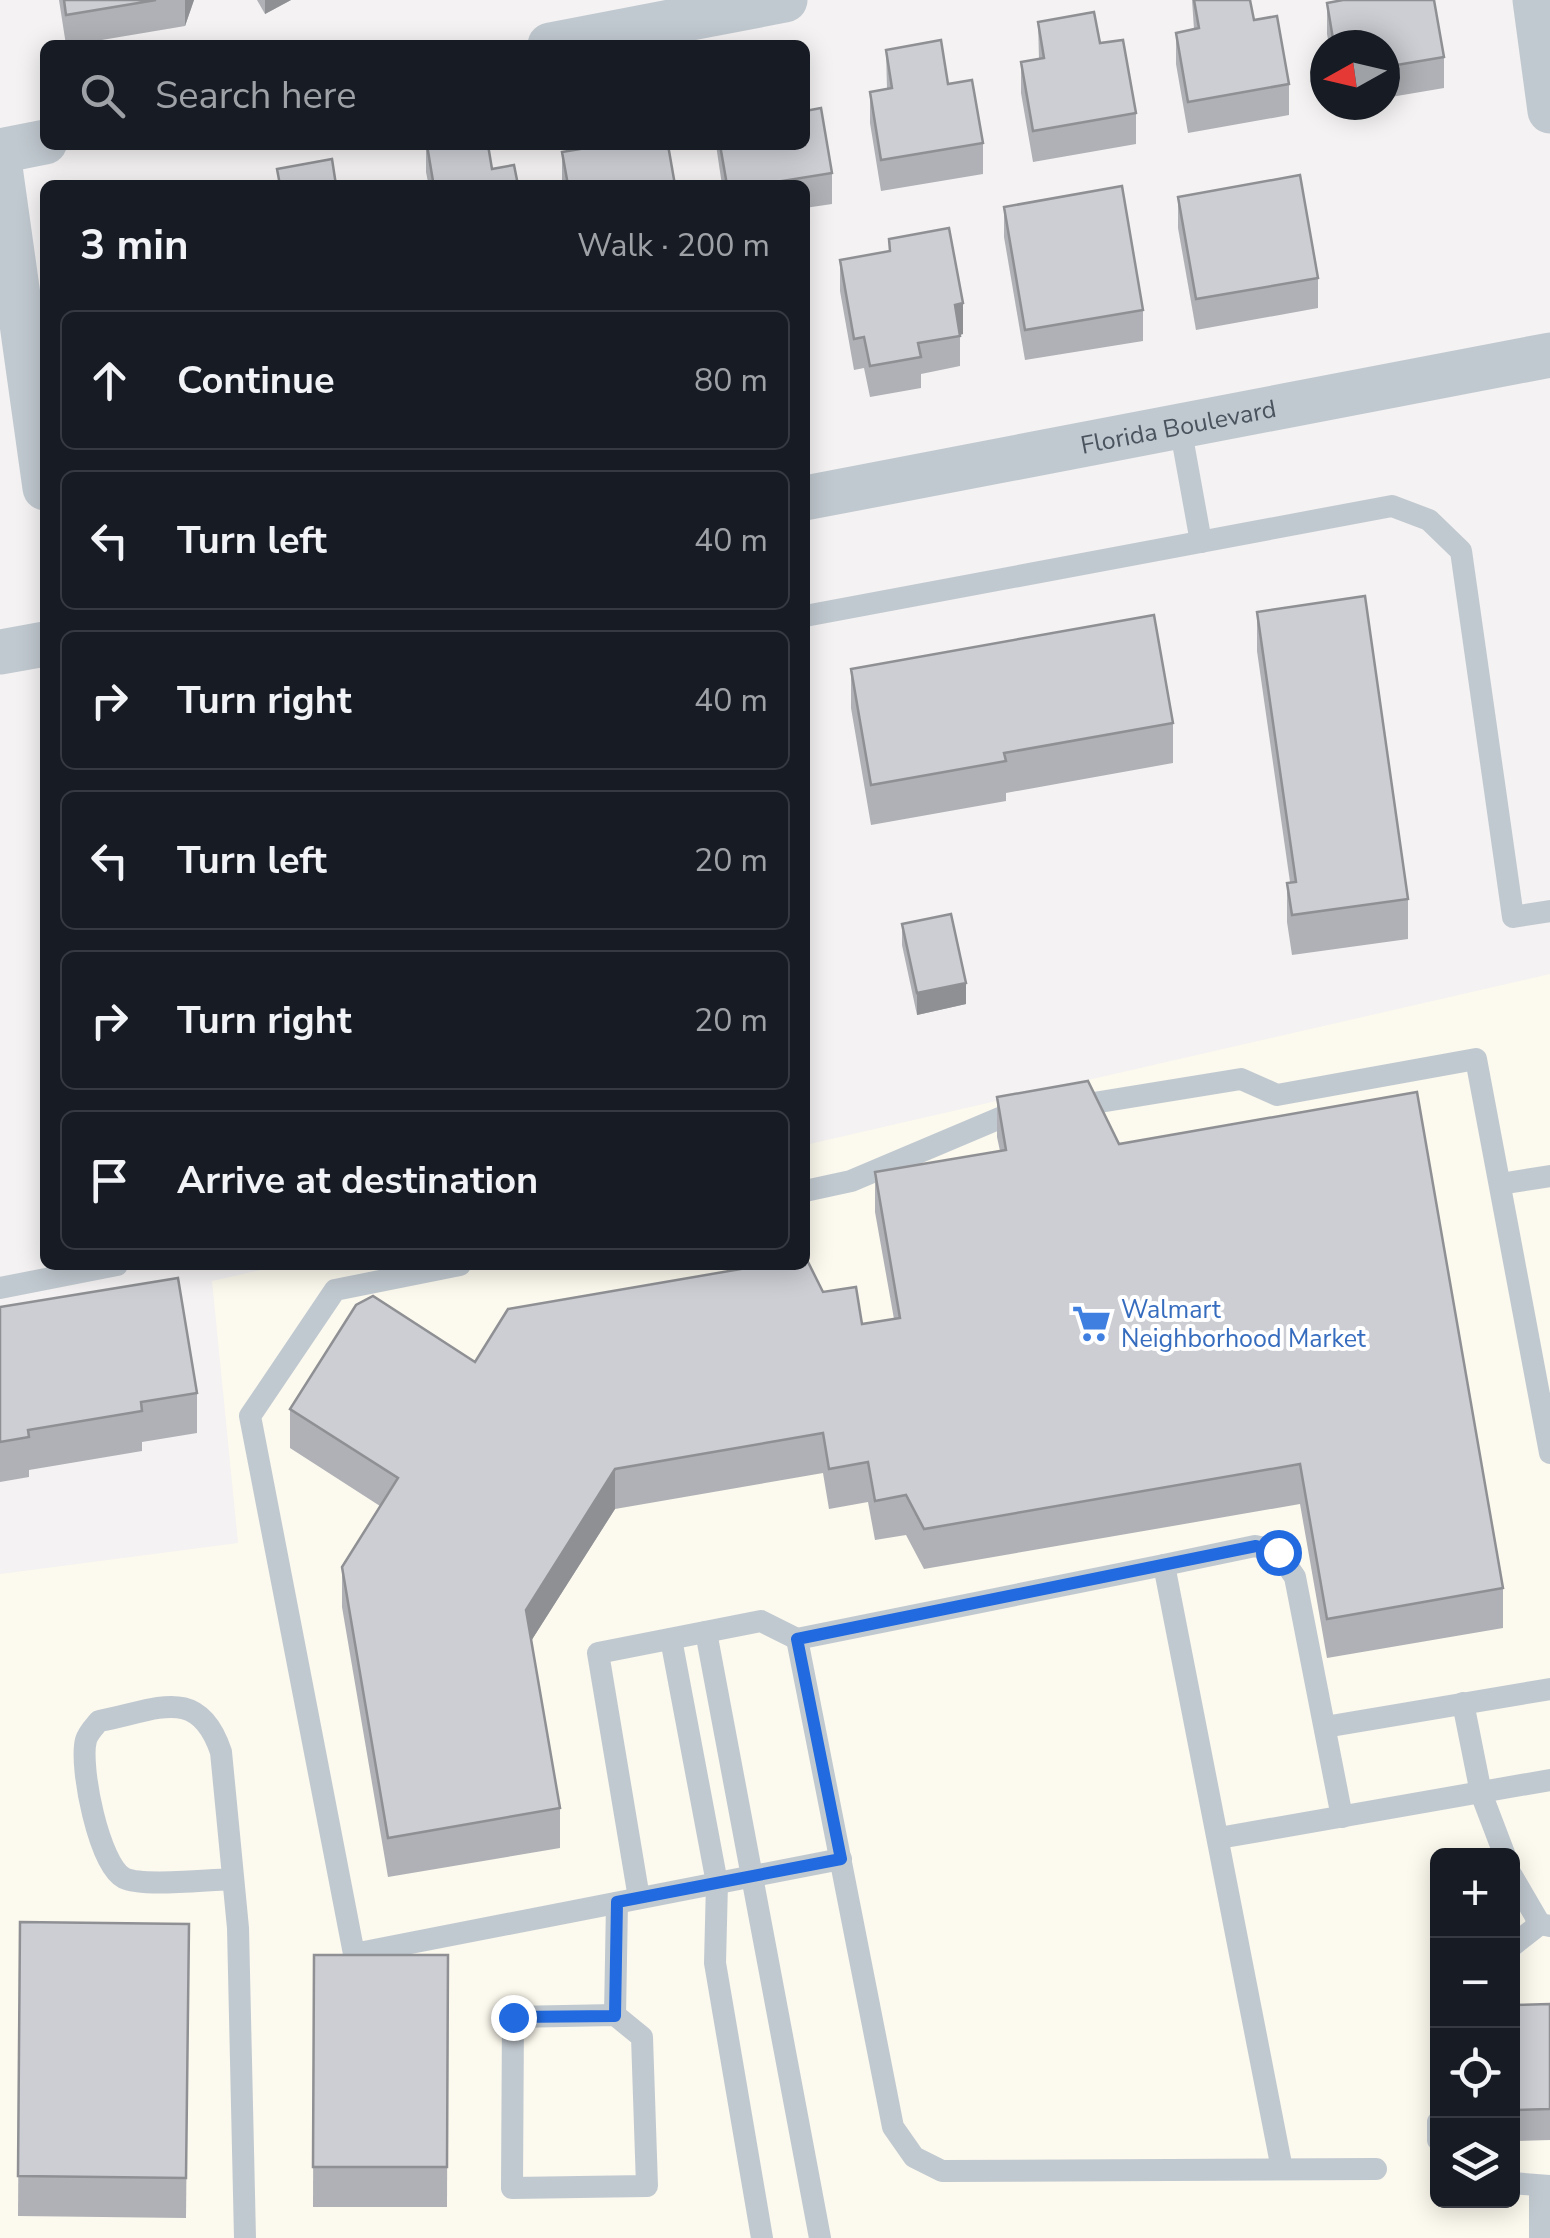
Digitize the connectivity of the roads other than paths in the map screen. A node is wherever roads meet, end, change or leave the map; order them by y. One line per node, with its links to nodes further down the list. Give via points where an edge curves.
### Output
1 (784, 0): 3 (street)
2 (1535, 0): 5 (street)
3 (678, 10): 4 (street)
4 (568, 40)
5 (1550, 111)
6 (40, 143): 7 (street)
7 (0, 150)
8 (0, 167): 11 (street)
9 (1550, 355): 10 (street, Florida Boulevard)
10 (1180, 426): 12 (street, Florida Boulevard); 13 (lane)
11 (40, 452)
12 (810, 497)
13 (1201, 542): 14 (lane); 17 (lane, via 1392,506 1429,520 1461,551 1513,917)
14 (810, 615)
15 (40, 645): 16 (street)
16 (0, 652)
17 (1550, 911)
18 (1550, 1176): 19 (lane)
19 (1500, 1184): 20 (lane, via 1476,1059 1277,1094 1241,1078 1000,1118 851,1180); 24 (lane)
20 (810, 1190)
21 (92, 1270): 23 (lane)
22 (435, 1270): 42 (lane, via 335,1290 250,1416 354,1954)
23 (0, 1288)
24 (1550, 1453)
25 (1164, 1565): 28 (lane); 31 (lane, via 1256,1546 1278,1552 1295,1577); 35 (lane)
26 (706, 1632): 27 (lane); 28 (lane, via 761,1621); 38 (lane)
27 (670, 1639): 40 (lane); 42 (lane, via 598,1653)
28 (797, 1639): 37 (lane)
29 (1550, 1689): 30 (lane)
30 (1463, 1703): 31 (lane); 33 (lane)
31 (1325, 1727): 34 (lane)
32 (1550, 1780): 33 (lane)
33 (1481, 1792): 34 (lane); 36 (lane)
34 (1342, 1816): 35 (lane)
35 (1220, 1838): 47 (lane)
36 (1502, 1848)
37 (841, 1859): 38 (lane); 47 (lane, via 893,2127 914,2157 942,2171)
38 (750, 1876): 40 (lane); 52 (lane)
39 (232, 1879): 39 (lane, via 143,1882 123,1878 108,1862 85,1756 86,1737 99,1722 183,1705 200,1714 220,1752); 50 (lane)
40 (718, 1883): 42 (lane); 51 (lane, via 715,1962)
41 (1520, 1888): 43 (lane)
42 (628, 1900): 45 (lane)
43 (1545, 1925): 44 (lane)
44 (1520, 1941)
45 (615, 2016): 45 (lane, via 513,2017 512,2188 647,2186 642,2036)
46 (1376, 2169): 47 (lane)
47 (1282, 2170)
48 (1520, 2184): 49 (lane)
49 (1545, 2186): 53 (lane)
50 (245, 2238)
51 (762, 2238)
52 (820, 2238)
53 (1540, 2238)

